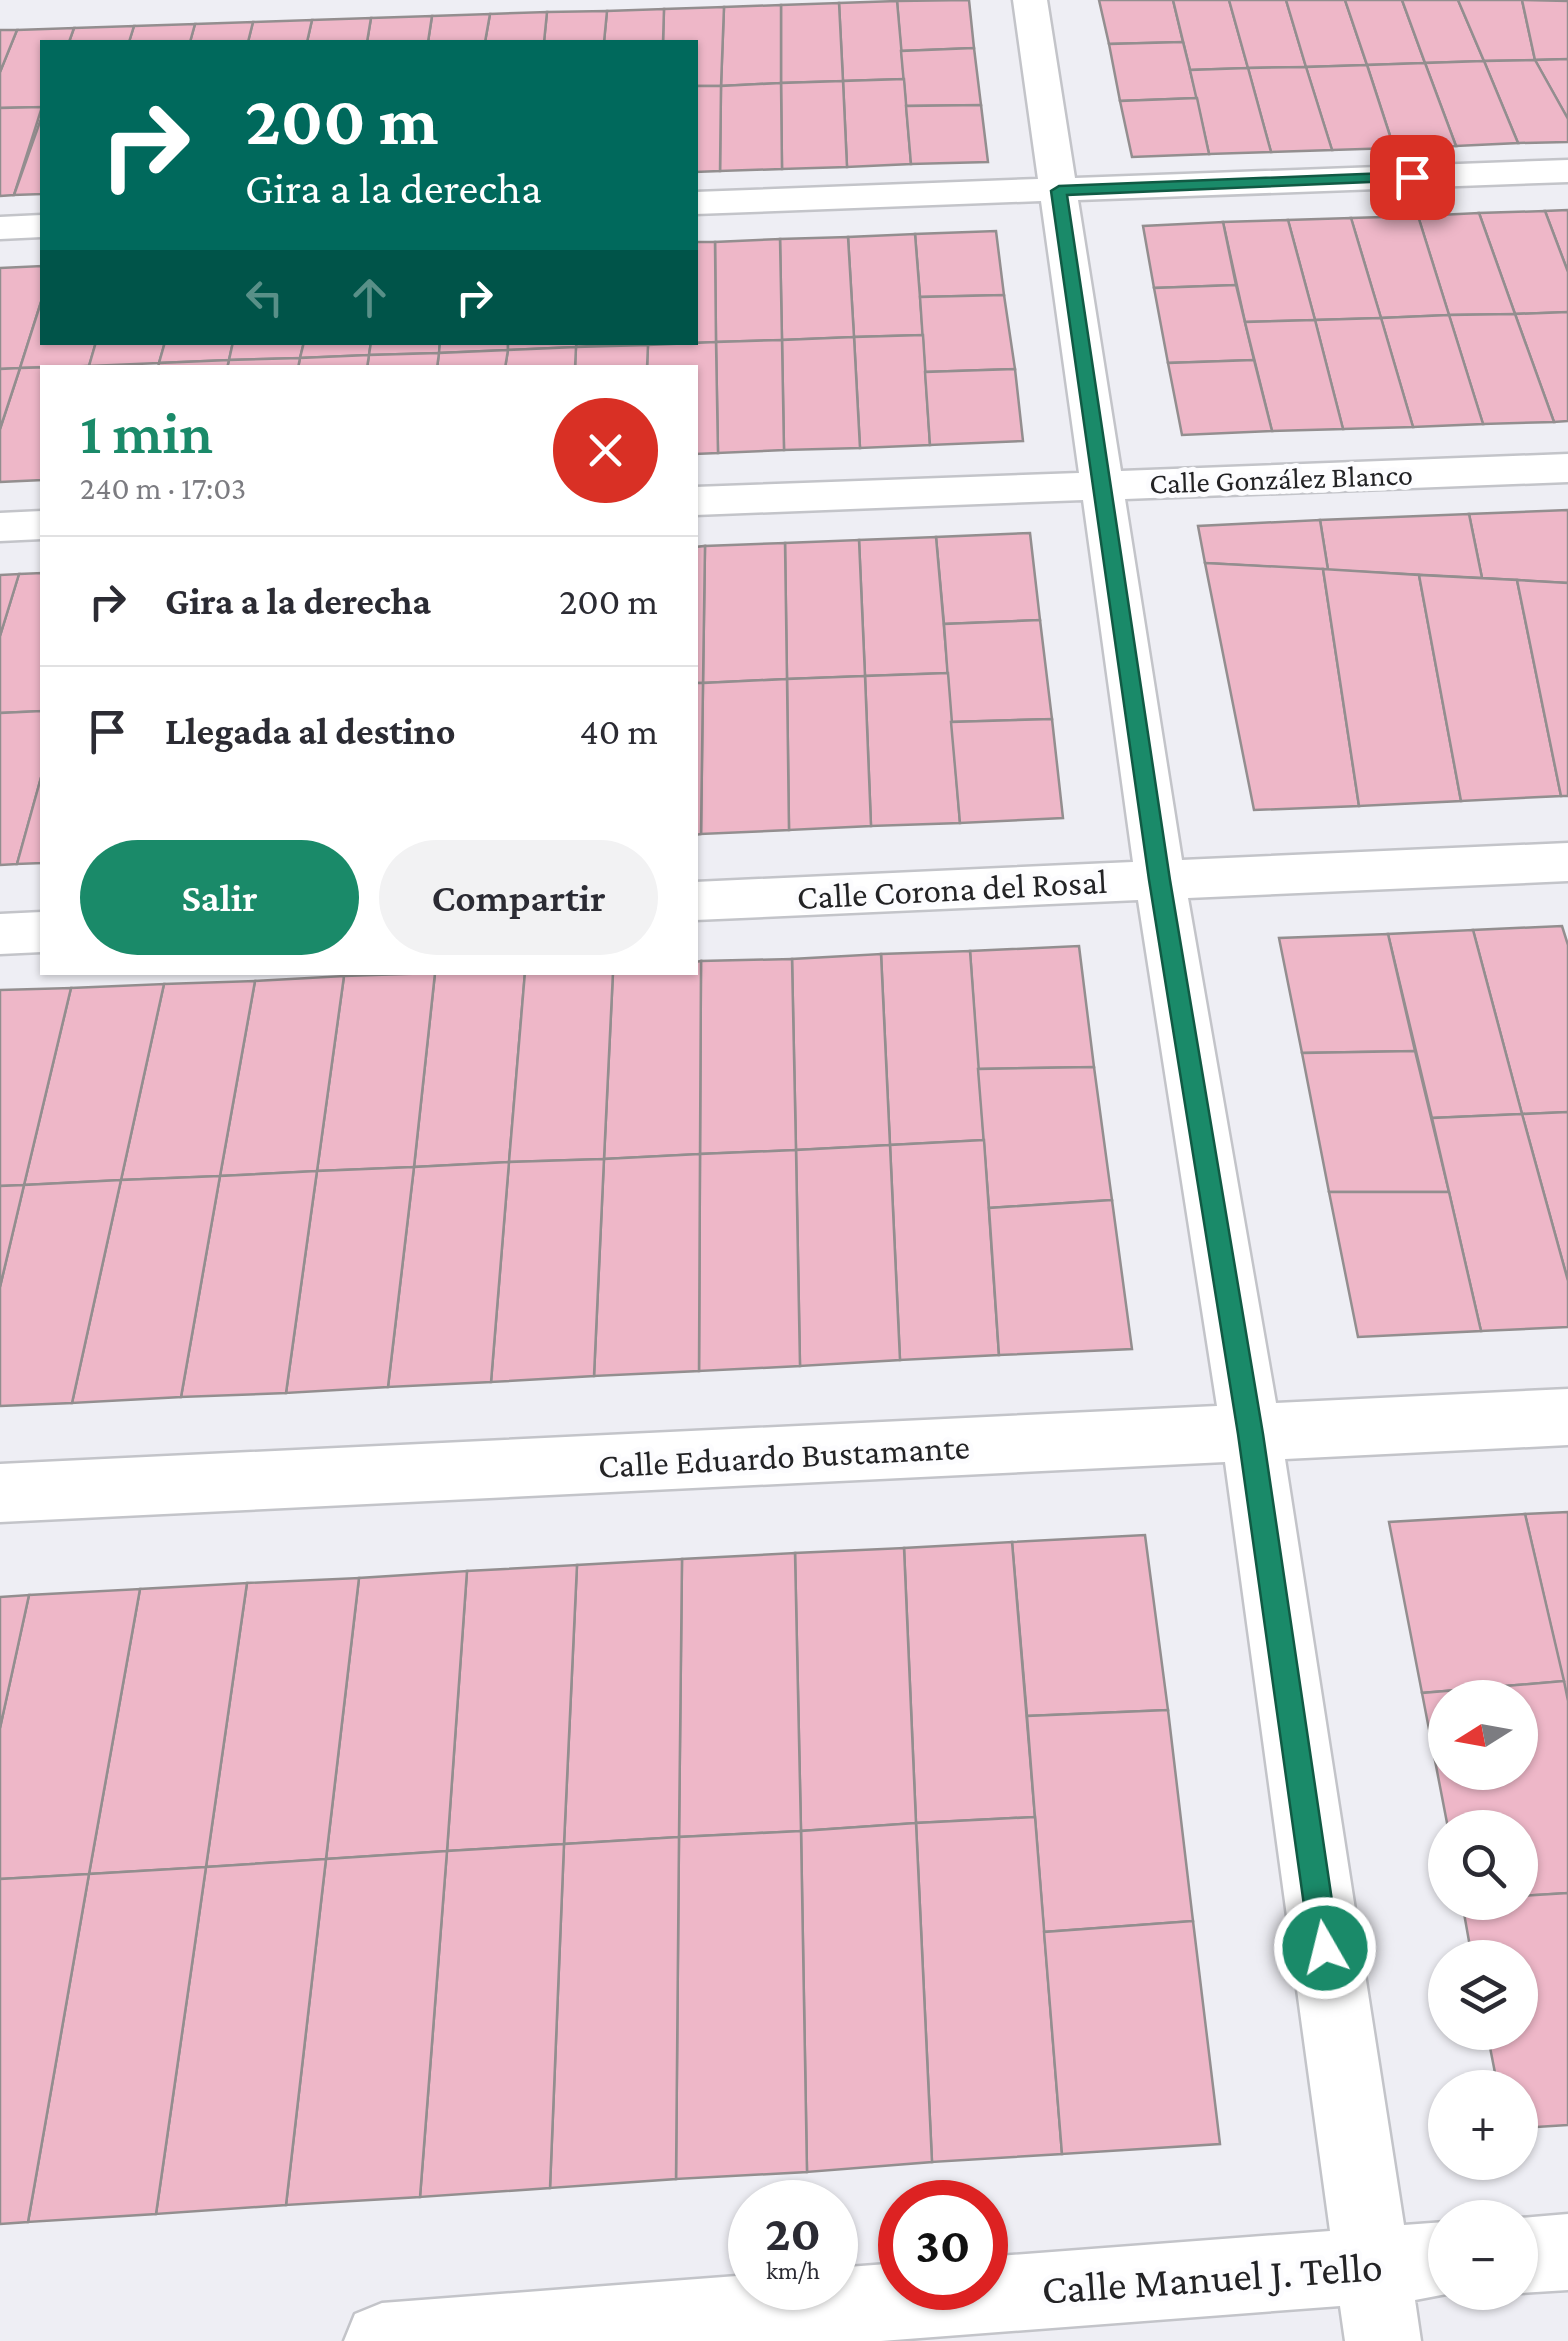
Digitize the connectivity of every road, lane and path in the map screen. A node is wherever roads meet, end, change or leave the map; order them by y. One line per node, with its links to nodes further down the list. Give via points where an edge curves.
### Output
1 (1030, 0): 3 (street)
2 (1568, 171): 3 (street)
3 (1059, 191): 4 (street); 8 (street)
4 (698, 204)
5 (40, 226): 6 (street)
6 (0, 228)
7 (1568, 468): 8 (street, Calle González Blanco)
8 (1103, 486): 9 (street, Calle González Blanco); 13 (street)
9 (698, 501)
10 (40, 526): 11 (street)
11 (0, 527)
12 (1568, 862): 13 (street, Calle Corona del Rosal)
13 (1160, 880): 14 (street, Calle Corona del Rosal); 18 (street)
14 (698, 902)
15 (40, 932): 16 (street)
16 (0, 934)
17 (1568, 1417): 18 (street, Calle Eduardo Bustamante)
18 (1251, 1434): 19 (street, Calle Eduardo Bustamante); 23 (street)
19 (0, 1493)
20 (1568, 2252): 21 (street)
21 (1538, 2254)
22 (1428, 2261): 23 (street, Calle Manuel J. Tello)
23 (1370, 2264): 24 (street, Calle Manuel J. Tello); 25 (street)
24 (382, 2341)
25 (1383, 2341)

